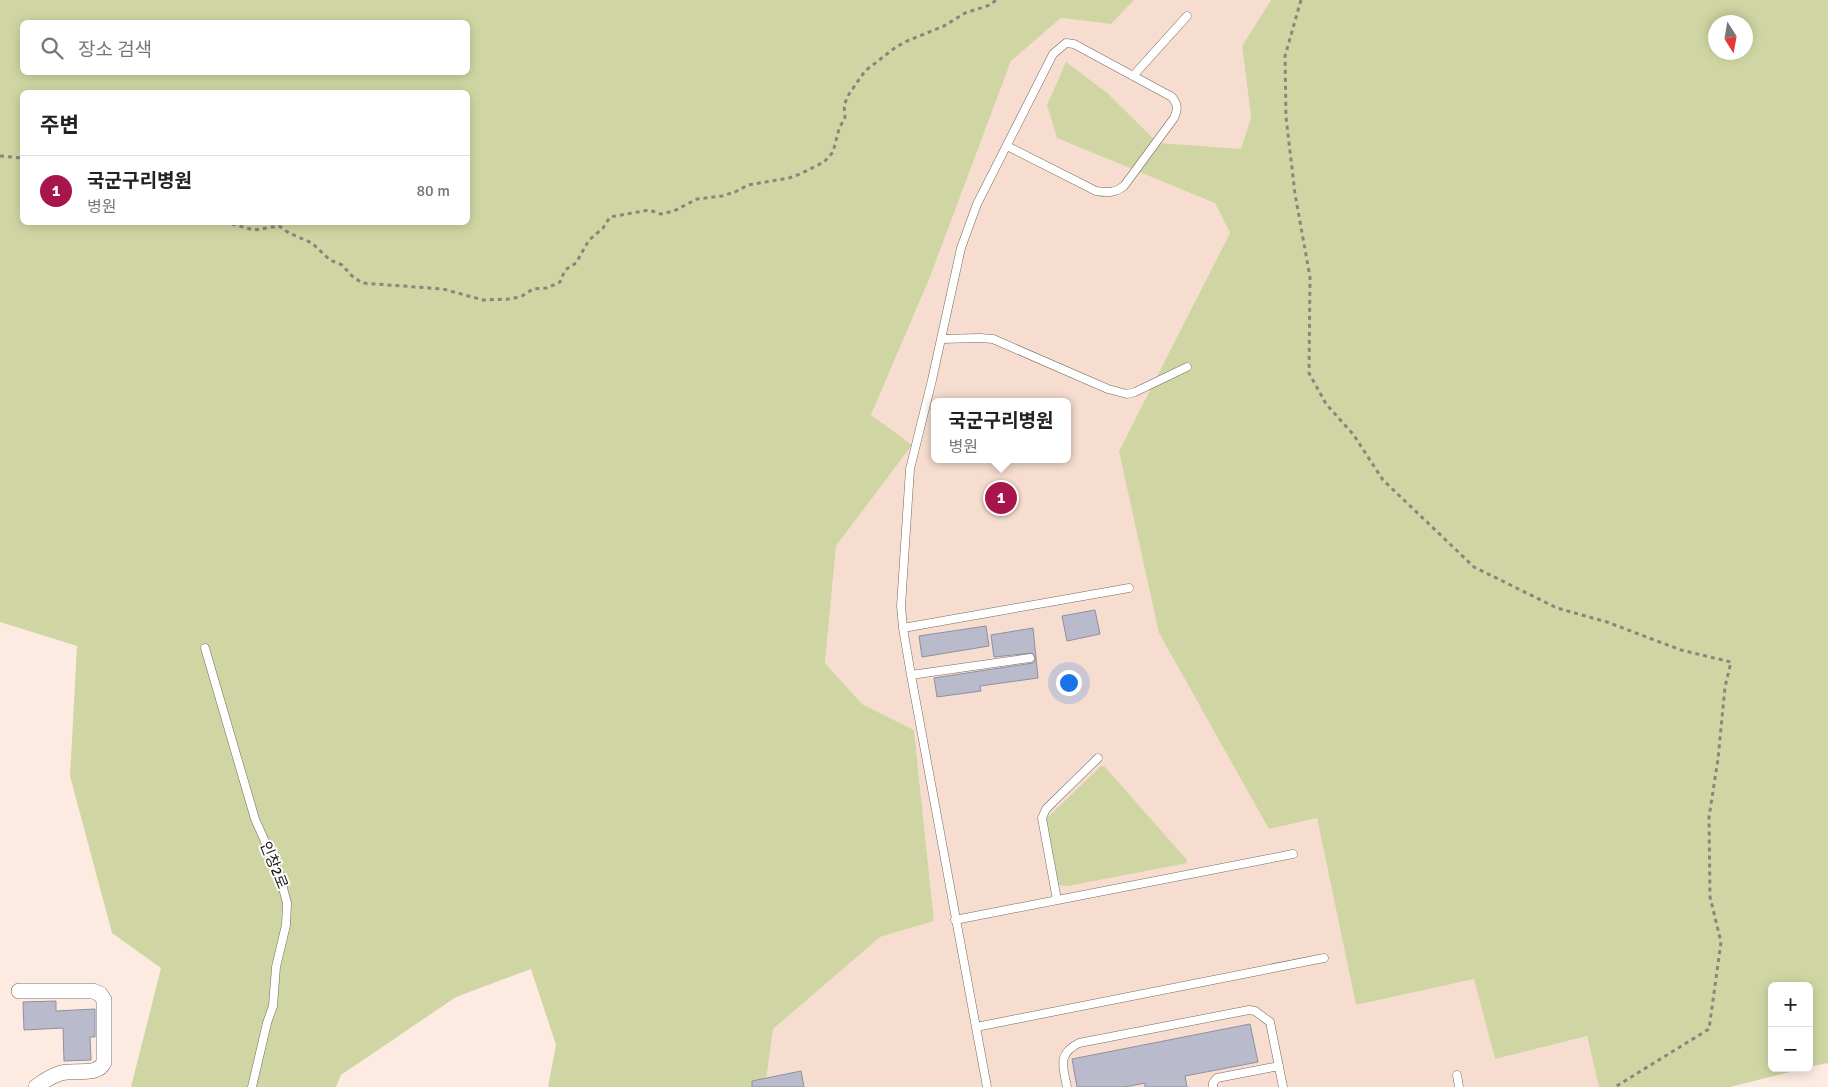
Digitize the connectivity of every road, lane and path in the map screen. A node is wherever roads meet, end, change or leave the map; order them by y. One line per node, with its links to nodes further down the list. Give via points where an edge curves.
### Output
1 (996, 0): 8 (path, via 896,47 866,71 849,94 833,152 824,162 789,178 748,185 722,196 697,199 674,211 661,214 649,210 610,217 589,240 576,264 565,270 560,282 547,288 532,289 511,300 483,300 443,289 362,283 312,244 279,226 254,230)
2 (1301, 0): 32 (path, via 1286,56 1286,117 1295,194 1310,277 1309,373 1326,404 1353,434 1383,480 1474,567 1557,608 1681,650 1731,662 1709,817 1710,897 1721,942 1709,1029)
3 (1188, 16): 4 (lane)
4 (1133, 76): 5 (lane, via 1074,44 1066,43 1053,54); 5 (lane, via 1172,97 1178,110 1124,186 1117,191 1096,191)
5 (1007, 146): 9 (lane, via 966,231)
6 (0, 156): 7 (path)
7 (20, 158)
8 (235, 225)
9 (941, 339): 10 (lane, via 993,339 1126,394); 12 (lane, via 910,469 901,606)
10 (1187, 366)
11 (1129, 588): 12 (lane)
12 (903, 628): 15 (lane)
13 (205, 648): 26 (lane, 인창2로, via 255,819 279,873 287,903 273,1006)
14 (1030, 658): 15 (lane)
15 (911, 675): 19 (lane)
16 (1098, 758): 18 (lane, via 1044,813 1042,822)
17 (1293, 854): 18 (lane)
18 (1057, 900): 19 (lane)
19 (955, 920): 22 (lane)
20 (1324, 958): 22 (lane)
21 (19, 991): 25 (street, via 93,990 104,1000 102,1066 94,1071 61,1073)
22 (976, 1027): 27 (lane)
23 (1279, 1066): 28 (lane, via 1270,1022 1249,1010 1079,1043 1063,1058); 29 (lane, via 1217,1078); 30 (lane)
24 (1457, 1075): 31 (lane)
25 (36, 1087)
26 (252, 1087)
27 (987, 1087)
28 (1067, 1087)
29 (1213, 1087)
30 (1283, 1087)
31 (1460, 1087)
32 (1615, 1087)

